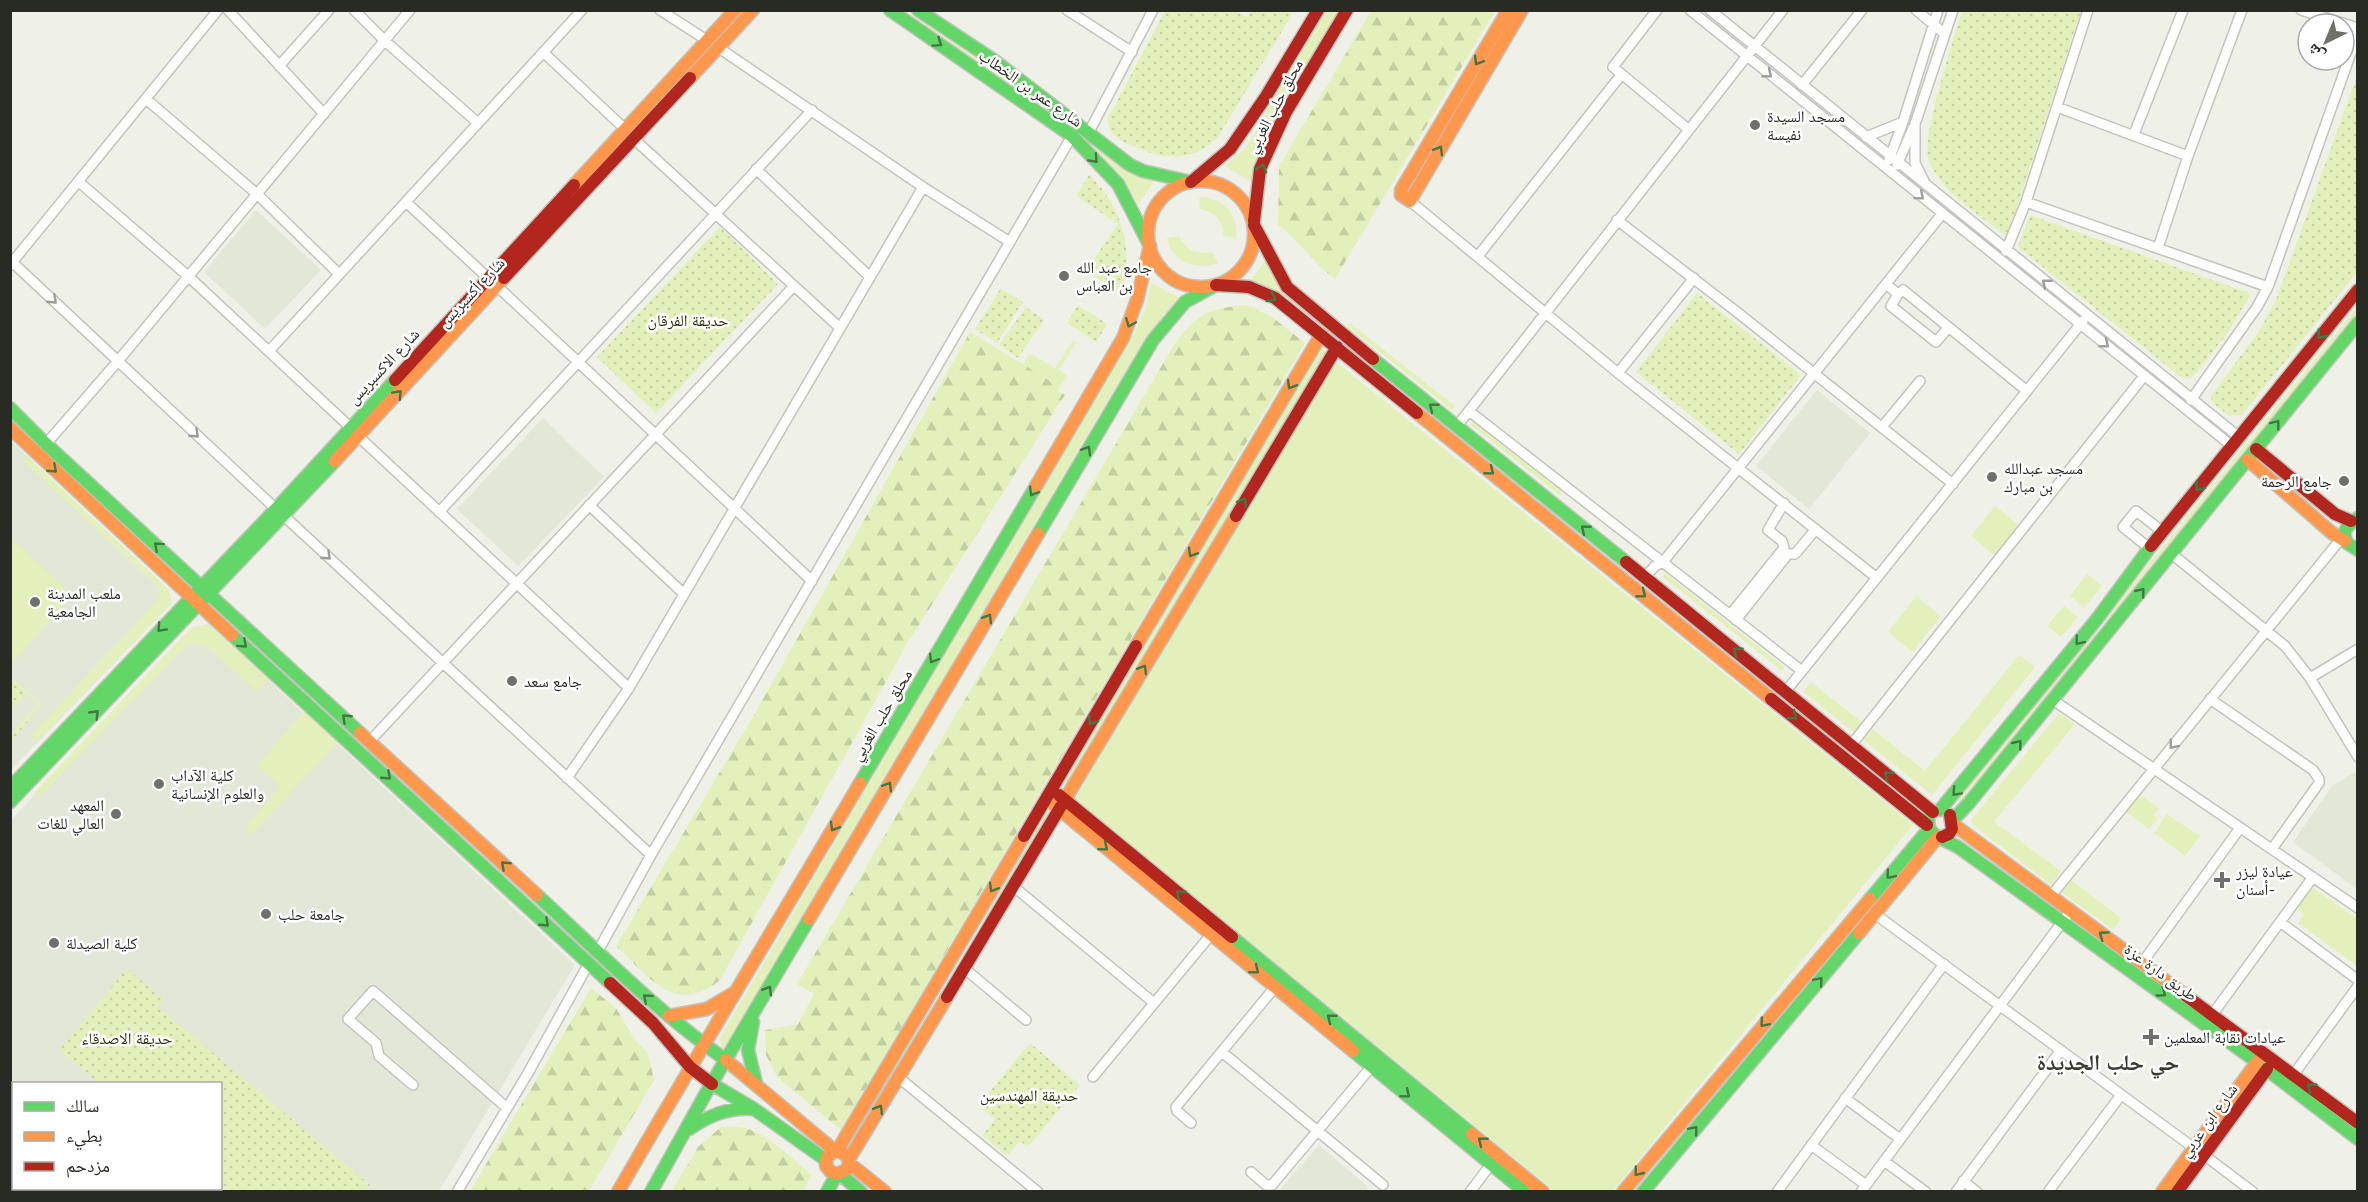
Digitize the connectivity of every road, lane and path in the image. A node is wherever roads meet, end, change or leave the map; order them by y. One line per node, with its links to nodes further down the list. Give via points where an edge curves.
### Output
1 (218, 10): 44 (street)
2 (228, 10): 41 (street)
3 (329, 10): 41 (street)
4 (354, 10): 34 (street)
5 (410, 10): 34 (street)
6 (582, 10): 38 (street)
7 (660, 10): 35 (street)
8 (735, 10): 35 (main road, شارع الاكسبريس)
9 (753, 10): 37 (main road, شارع أكسبريس)
10 (890, 10): 55 (main road, شارع عمر بن الخطاب, one-way to 55)
11 (918, 10): 52 (main road, شارع عمر بن الخطاب, via 995,61)
12 (1067, 10): 39 (street)
13 (1153, 10): 39 (street)
14 (1318, 10): 62 (main road, محلق حلب الغربي, via 1230,149)
15 (1347, 10): 72 (main road, محلق حلب الغربي, one-way to 15, via 1260,169 1286,112)
16 (1508, 10): 66 (main road, one-way to 66, via 1401,190 1401,195)
17 (1522, 10): 66 (main road, one-way to 17)
18 (1657, 10): 42 (street, via 1613,67)
19 (1690, 10): 40 (street)
20 (1710, 10): 36 (street)
21 (1783, 10): 36 (street)
22 (1862, 10): 43 (street)
23 (1916, 10): 30 (street)
24 (1938, 10): 30 (street)
25 (1953, 10): 33 (street)
26 (2088, 10): 45 (street)
27 (2183, 10): 54 (street)
28 (2242, 10): 57 (street)
29 (2301, 10): 31 (street)
30 (1934, 25): 33 (street); 48 (street)
31 (2358, 28)
32 (2358, 33): 88 (street)
33 (1945, 34): 50 (street)
34 (385, 41): 47 (street); 49 (street)
35 (708, 41): 53 (main road, شارع الاكسبريس)
36 (1755, 47): 40 (street); 43 (street)
37 (719, 48): 46 (street); 53 (main road, شارع أكسبريس)
38 (543, 52): 49 (street); 53 (street)
39 (1132, 52): 52 (street)
40 (1747, 56): 51 (street); 60 (street, one-way to 60)
41 (279, 66): 47 (street)
42 (1621, 75): 51 (street); 77 (street)
43 (1802, 85): 56 (street)
44 (146, 99): 61 (street); 65 (street)
45 (2057, 106): 54 (street); 68 (street)
46 (812, 110): 59 (street); 64 (street)
47 (324, 114): 65 (street)
48 (1903, 122): 56 (street); 58 (street)
49 (478, 123): 67 (street)
50 (1915, 124): 58 (street); 63 (street, via 1915,163)
51 (1688, 129): 71 (street)
52 (1089, 132): 62 (main road, شارع عمر بن الخطاب, via 1130,165)
53 (630, 134): 69 (street); 82 (main road, شارع الاكسبريس); 86 (main road, شارع أكسبريس)
54 (2134, 134): 57 (street)
55 (1072, 136): 73 (street); 74 (main road, شارع عمر بن الخطاب, one-way to 74, via 1118,184)
56 (1866, 137): 58 (street)
57 (2188, 156): 75 (street)
58 (1895, 159): 60 (street); 63 (street)
59 (756, 169): 69 (street); 81 (street)
60 (1888, 170): 70 (street, one-way to 70)
61 (79, 182): 78 (street); 80 (street)
62 (1191, 182): 72 (main road, via 1212,182 1232,190 1246,206); 74 (main road, via 1172,190 1157,205 1149,225)
63 (1927, 186): 76 (street)
64 (923, 187): 73 (street); 81 (street)
65 (257, 194): 79 (street); 80 (street)
66 (1410, 201): 77 (street)
67 (406, 202): 79 (street); 82 (street)
68 (2026, 202): 75 (street); 76 (street)
69 (715, 213): 87 (street); 101 (street)
70 (1942, 214): 84 (street); 94 (street)
71 (1617, 220): 83 (street); 91 (street)
72 (1254, 225): 85 (main road, via 1253,244 1246,262 1233,276); 110 (main road, one-way to 72, via 1287,287)
73 (1010, 242): 137 (street)
74 (1150, 246): 85 (main road, via 1157,263 1171,277 1197,287); 187 (main road, محلق حلب الغربي, one-way to 187, via 1130,326)
75 (2158, 248): 88 (street)
76 (2006, 251): 92 (street, one-way to 76)
77 (1478, 256): 91 (street)
78 (11, 263): 100 (street, one-way to 100)
79 (339, 274): 99 (street)
80 (188, 276): 99 (street); 100 (street)
81 (870, 277): 95 (street)
82 (488, 278): 111 (main road, شارع الاكسبريس)
83 (1694, 278): 102 (street); 103 (street)
84 (1886, 284): 90 (street); 103 (street)
85 (1216, 285): 97 (main road, طريق دارة عزة, one-way to 97, via 1249,287 1275,298); 191 (main road, one-way to 85, via 1153,339 1185,302)
86 (498, 287): 101 (street); 115 (main road, شارع أكسبريس, one-way to 86)
87 (793, 287): 95 (street); 114 (street)
88 (2268, 287): 107 (street)
89 (2358, 290): 116 (main road, one-way to 116)
90 (1898, 294): 96 (street, via 1903,290); 96 (street, via 1891,306 1936,342)
91 (1545, 312): 102 (street); 109 (street)
92 (2087, 316): 94 (street); 107 (street)
93 (2358, 323): 118 (main road, one-way to 93)
94 (2080, 325): 104 (street, one-way to 104); 106 (street)
95 (840, 328): 124 (street)
96 (1948, 328): 106 (street)
97 (1321, 335): 98 (main road, طريق دارة عزة); 160 (main road, one-way to 160)
98 (1336, 347): 162 (main road, one-way to 98); 166 (main road, طريق دارة عزة, one-way to 166)
99 (268, 351): 111 (street)
100 (118, 361): 117 (street); 125 (street, one-way to 125)
101 (578, 363): 114 (street); 126 (street)
102 (1618, 373): 120 (street)
103 (1815, 374): 112 (street); 120 (street)
104 (2144, 376): 116 (street); 155 (street)
105 (1920, 381): 112 (street)
106 (2027, 391): 121 (street)
107 (2191, 400): 116 (street)
108 (10, 408): 117 (main road)
109 (1469, 411): 110 (street); 134 (street)
110 (1456, 426): 135 (main road, one-way to 110)
111 (350, 427): 125 (main road, شارع الاكسبريس)
112 (1882, 427): 121 (street)
113 (10, 428): 141 (main road, one-way to 141)
114 (655, 435): 123 (street); 124 (street)
115 (359, 437): 125 (main road, شارع أكسبريس); 126 (street)
116 (2235, 442): 129 (main road, one-way to 129)
117 (46, 444): 139 (main road, one-way to 117)
118 (2256, 449): 119 (main road); 127 (main road, via 2335,513)
119 (2248, 460): 130 (main road); 133 (main road)
120 (1739, 467): 122 (street); 134 (street)
121 (1953, 484): 136 (street)
122 (1785, 503): 128 (street); 142 (street, via 1768,530 1782,541 1784,548)
123 (589, 506): 138 (street); 140 (street)
124 (734, 508): 137 (street); 140 (street)
125 (280, 512): 139 (main road, شارع الاكسبريس); 147 (street, one-way to 147)
126 (439, 512): 138 (street)
127 (2354, 519): 130 (main road, via 2344,530)
128 (1816, 529): 136 (street); 142 (street, via 1795,554 1788,554)
129 (2163, 532): 131 (main road); 131 (street, via 2136,511 2123,527)
130 (2343, 538): 132 (main road); 144 (street)
131 (2149, 548): 143 (main road)
132 (2357, 551)
133 (2172, 554): 144 (street); 145 (main road, one-way to 133)
134 (1663, 562): 135 (street); 142 (street)
135 (1645, 577): 151 (main road, one-way to 135)
136 (1877, 578): 148 (street)
137 (812, 581): 168 (street)
138 (517, 584): 147 (street); 150 (street)
139 (206, 590): 141 (main road, شارع الاكسبريس); 154 (main road, one-way to 139)
140 (684, 594): 150 (street)
141 (196, 601): 159 (main road, one-way to 159); 161 (main road, one-way to 141); 180 (main road, one-way to 180)
142 (1733, 617): 148 (street)
143 (2097, 619): 145 (main road); 163 (main road, one-way to 163)
144 (2267, 629): 149 (street); 152 (street)
145 (2110, 630): 153 (main road)
146 (2358, 649): 149 (street)
147 (443, 663): 154 (street); 158 (street)
148 (1803, 671): 151 (street)
149 (2310, 678): 156 (street)
150 (629, 688): 158 (street)
151 (1786, 691): 155 (main road)
152 (2210, 699): 157 (street, one-way to 157); 167 (street, via 2318,774 2319,783)
153 (2053, 700): 157 (street); 164 (main road, one-way to 153)
154 (370, 741): 179 (main road, one-way to 154)
155 (1852, 744): 163 (main road, one-way to 155)
156 (2358, 757)
157 (2154, 769): 165 (street); 171 (street)
158 (567, 778): 168 (street)
159 (10, 788)
160 (1049, 794): 162 (main road); 175 (main road, one-way to 175)
161 (10, 802)
162 (1062, 804): 170 (main road); 178 (main road)
163 (1936, 811): 164 (main road, via 1948,813); 166 (main road, via 1928,818)
164 (1953, 822): 166 (main road, via 1948,834); 171 (main road)
165 (2241, 828): 167 (street); 181 (street)
166 (1934, 832): 173 (main road); 174 (main road, طريق دارة عزة); 221 (main road, one-way to 221)
167 (2272, 849): 169 (street)
168 (651, 855): 179 (street)
169 (2313, 877): 172 (street); 176 (street)
170 (1013, 886): 177 (main road); 188 (street)
171 (2050, 897): 174 (main road)
172 (2358, 908)
173 (1875, 914): 182 (street); 226 (main road, one-way to 173)
174 (2067, 917): 181 (main road, one-way to 174); 189 (street); 201 (main road, طريق دارة عزة, one-way to 201)
175 (975, 918): 177 (main road); 190 (main road)
176 (2280, 922): 184 (street); 192 (street)
177 (988, 927): 183 (main road)
178 (1214, 930): 185 (main road); 188 (street)
179 (598, 951): 193 (main road, one-way to 179)
180 (589, 963): 202 (main road, via 653,1023); 211 (street)
181 (2142, 963): 192 (main road)
182 (1944, 964): 189 (street); 210 (street)
183 (963, 968): 194 (main road); 195 (street)
184 (2358, 980)
185 (1279, 982): 198 (street); 200 (main road)
186 (2358, 986): 203 (street)
187 (737, 991): 193 (main road, via 707,1009); 196 (main road, محلق حلب الغربي)
188 (1154, 1003): 205 (street)
189 (1999, 1005): 197 (street); 217 (street)
190 (920, 1011): 194 (main road); 222 (main road)
191 (754, 1012): 199 (main road); 206 (main road, via 748,1050)
192 (2212, 1015): 203 (main road)
193 (669, 1017): 196 (main road)
194 (933, 1019): 204 (main road)
195 (1026, 1020)
196 (703, 1044): 199 (main road); 202 (main road, محلق حلب الغربي)
197 (2061, 1050): 209 (street); 229 (street)
198 (1222, 1052): 213 (street, via 1176,1107); 215 (street)
199 (726, 1060): 206 (main road); 207 (main road)
200 (1376, 1062): 215 (street); 223 (main road)
201 (2262, 1065): 218 (main road, طريق دارة عزة); 220 (main road)
202 (690, 1067): 207 (main road); 233 (main road, محلق حلب الغربي)
203 (2294, 1074): 214 (main road, one-way to 203)
204 (898, 1077): 224 (main road, one-way to 204); 238 (street)
205 (1093, 1077)
206 (756, 1083): 222 (main road)
207 (712, 1084): 212 (main road); 216 (main road)
208 (413, 1085): 211 (street, via 379,1056 376,1043 348,1019 373,991)
209 (2121, 1095): 220 (street); 248 (street)
210 (1845, 1098): 217 (street); 219 (street)
211 (507, 1108): 232 (street)
212 (754, 1109): 216 (main road, via 717,1112); 222 (main road)
213 (1191, 1123)
214 (2358, 1123)
215 (1318, 1131): 227 (street, via 1272,1185 1266,1185); 230 (street)
216 (686, 1132): 234 (main road)
217 (1900, 1139): 225 (street)
218 (2358, 1139)
219 (1811, 1145): 231 (street); 244 (street)
220 (2199, 1151): 249 (main road); 250 (main road, شارع ابن عربي); 251 (street)
221 (1655, 1152): 226 (main road); 242 (main road, one-way to 242)
222 (832, 1154): 224 (main road, via 842,1152); 228 (main road, via 827,1169)
223 (1495, 1159): 239 (street); 240 (main road); 241 (main road)
224 (849, 1161): 228 (main road, via 846,1171); 237 (main road)
225 (1884, 1161): 231 (street); 245 (street)
226 (1667, 1162): 243 (main road)
227 (1251, 1172)
228 (838, 1174): 235 (main road); 236 (main road)
229 (1963, 1181): 246 (street); 247 (street)
230 (1383, 1185)
231 (1863, 1188)
232 (457, 1191)
233 (618, 1191)
234 (651, 1191)
235 (827, 1191)
236 (861, 1191)
237 (885, 1191)
238 (1038, 1191)
239 (1470, 1191)
240 (1525, 1191)
241 (1543, 1191)
242 (1623, 1191)
243 (1643, 1191)
244 (1776, 1191)
245 (1926, 1191)
246 (1956, 1191)
247 (1977, 1191)
248 (2048, 1191)
249 (2162, 1191)
250 (2177, 1191)
251 (2253, 1191)

